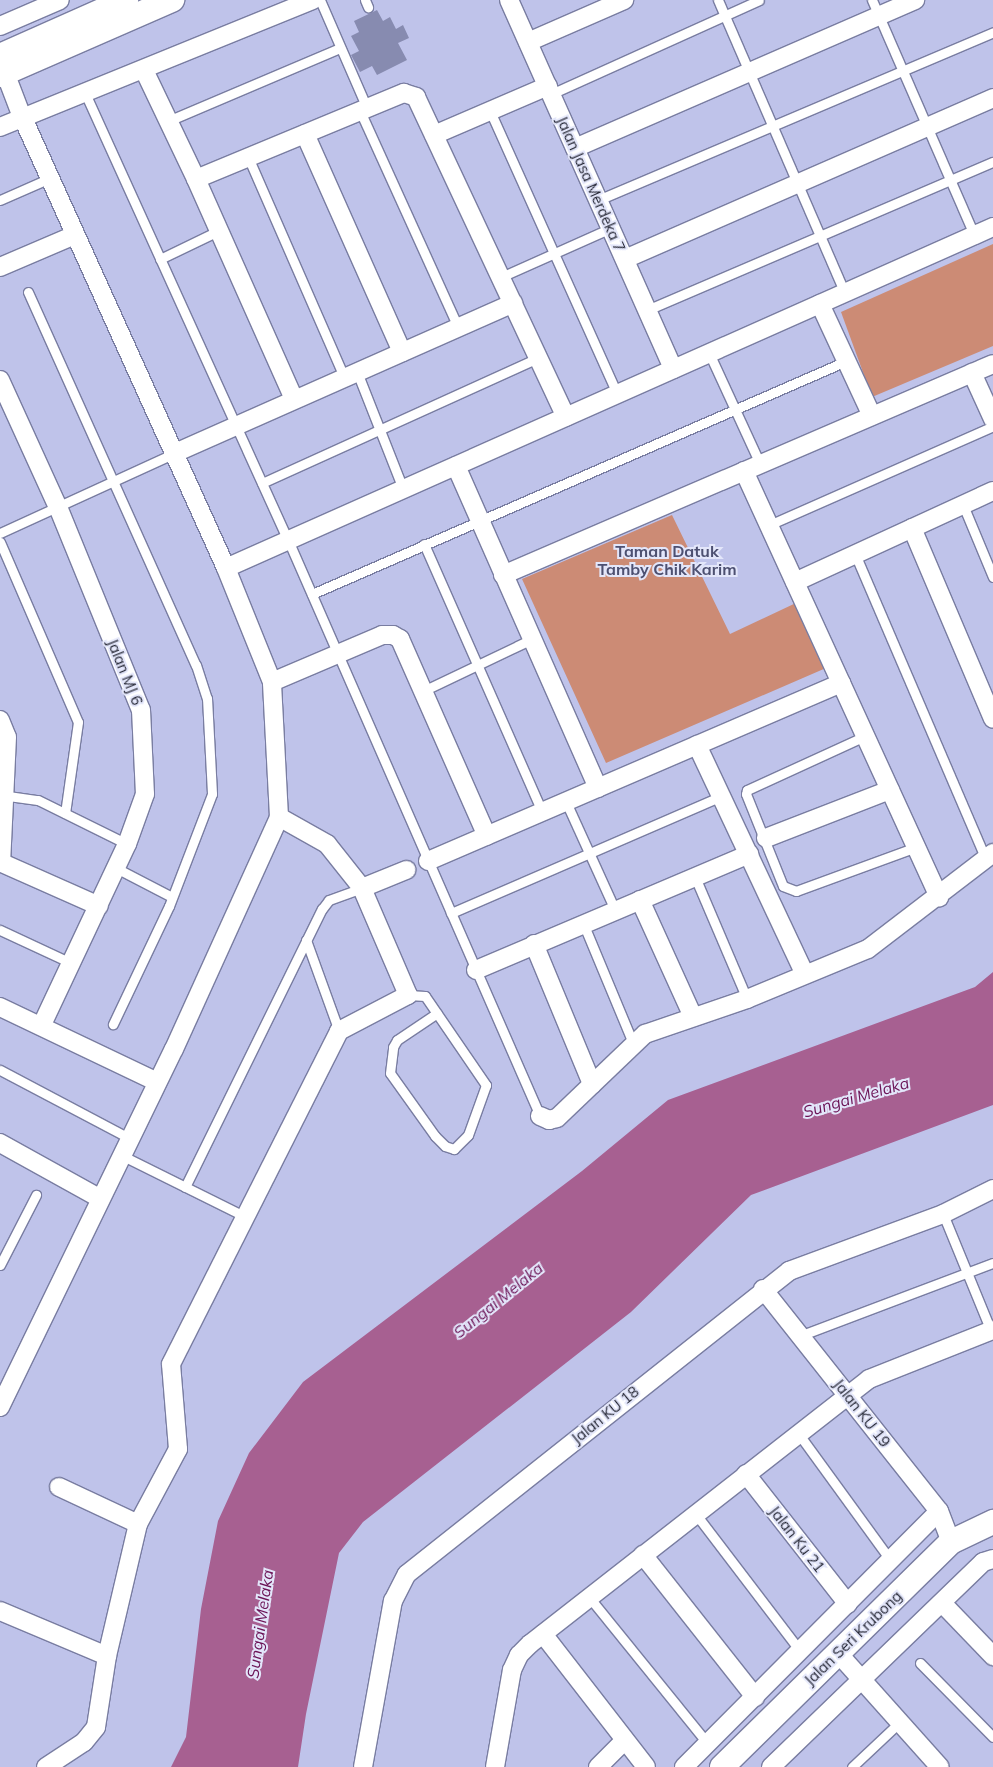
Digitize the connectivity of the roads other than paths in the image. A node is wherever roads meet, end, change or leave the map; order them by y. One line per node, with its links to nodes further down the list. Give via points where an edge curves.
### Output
1 (60, 0): 11 (street)
2 (126, 0): 18 (street)
3 (172, 0): 18 (street)
4 (312, 0): 20 (street)
5 (320, 0): 17 (lane)
6 (509, 0): 16 (street, Jalan Jasa Merdeka 7)
7 (624, 0): 16 (street)
8 (718, 0): 13 (lane)
9 (759, 0): 13 (lane)
10 (915, 0): 12 (street)
11 (37, 4): 14 (street)
12 (876, 8): 19 (lane); 21 (street)
13 (724, 16): 21 (lane); 22 (lane)
14 (0, 26)
15 (993, 32): 19 (lane)
16 (528, 42): 22 (street, Jalan Jasa Merdeka 7)
17 (340, 48): 25 (lane); 28 (lane)
18 (1, 66): 27 (street)
19 (902, 69): 29 (lane); 30 (lane)
20 (144, 70): 23 (street); 28 (street)
21 (749, 72): 29 (lane); 34 (street)
22 (549, 90): 26 (street); 34 (street, Jalan Jasa Merdeka 7)
23 (85, 93): 27 (street); 50 (lane)
24 (993, 98): 30 (street)
25 (364, 110): 32 (street); 33 (street, via 404,93 410,94 416,97); 59 (lane)
26 (490, 111): 33 (street); 49 (lane)
27 (22, 117): 31 (street); 37 (street)
28 (168, 121): 38 (street)
29 (772, 125): 40 (lane); 42 (lane)
30 (927, 126): 39 (lane); 40 (street)
31 (0, 127)
32 (305, 134): 35 (street); 60 (street)
33 (434, 135): 53 (street)
34 (575, 148): 42 (street, Jalan Jasa Merdeka 7)
35 (248, 158): 38 (street); 67 (lane)
36 (993, 162): 39 (lane)
37 (50, 178): 41 (lane); 46 (street)
38 (196, 179): 45 (street)
39 (951, 181): 47 (lane); 48 (lane)
40 (797, 183): 47 (lane); 51 (street)
41 (0, 200)
42 (598, 200): 44 (street, Jalan Jasa Merdeka 7)
43 (993, 227): 48 (street)
44 (611, 228): 49 (lane); 51 (street, Jalan Jasa Merdeka 7)
45 (220, 230): 50 (lane); 70 (street)
46 (75, 235): 52 (street); 78 (street)
47 (820, 235): 55 (lane); 58 (lane)
48 (974, 235): 55 (street)
49 (552, 255): 53 (lane); 69 (lane)
50 (160, 258): 75 (lane)
51 (624, 259): 58 (street, Jalan Jasa Merdeka 7)
52 (0, 267)
53 (501, 277): 56 (street)
54 (28, 292): 81 (lane)
55 (845, 293): 57 (street)
56 (513, 303): 59 (street); 62 (street)
57 (820, 304): 61 (street); 63 (street)
58 (647, 310): 65 (street, Jalan Jasa Merdeka 7)
59 (458, 327): 60 (street)
60 (402, 352): 67 (street)
61 (709, 353): 65 (street); 71 (lane)
62 (538, 358): 73 (street); 77 (lane)
63 (846, 361): 71 (lane); 72 (street)
64 (993, 364): 66 (street)
65 (673, 369): 69 (street)
66 (972, 373): 72 (street); 74 (street)
67 (350, 374): 70 (street); 77 (lane)
68 (0, 380): 86 (street, Jalan MJ 6)
69 (617, 394): 73 (street)
70 (294, 399): 75 (street)
71 (735, 409): 80 (lane); 87 (lane)
72 (872, 416): 80 (street)
73 (566, 417): 79 (street)
74 (993, 419)
75 (236, 425): 78 (street); 82 (lane)
76 (993, 426): 88 (lane)
77 (379, 427): 82 (lane); 83 (lane)
78 (175, 453): 81 (lane); 95 (street)
79 (456, 466): 83 (street); 87 (street)
80 (752, 468): 88 (street); 96 (street)
81 (113, 482): 86 (lane); 132 (lane, via 196,665 207,698 212,794)
82 (262, 483): 91 (lane)
83 (403, 489): 91 (street)
84 (993, 491): 85 (street)
85 (963, 505): 89 (street); 97 (lane)
86 (58, 508): 90 (lane); 121 (street, Jalan MJ 6, via 141,710 145,794)
87 (479, 520): 93 (lane); 96 (street)
88 (769, 525): 98 (street)
89 (912, 528): 94 (street); 106 (street)
90 (0, 533)
91 (288, 540): 95 (street); 99 (lane)
92 (0, 542): 117 (lane, via 78,722)
93 (424, 544): 99 (lane); 102 (lane)
94 (855, 554): 98 (street); 125 (lane)
95 (226, 568): 103 (street)
96 (503, 575): 100 (street)
97 (993, 577)
98 (795, 582): 104 (street)
99 (312, 594): 101 (lane)
100 (532, 639): 102 (lane); 111 (street)
101 (338, 653): 103 (street); 105 (street, via 382,635 393,635 400,639); 126 (lane)
102 (478, 665): 105 (lane); 116 (lane)
103 (272, 682): 118 (street)
104 (841, 683): 108 (street); 110 (street)
105 (423, 690): 119 (street)
106 (993, 718)
107 (0, 720): 109 (street)
108 (865, 736): 112 (street); 120 (lane, via 750,786 746,794)
109 (4, 737): 113 (street)
110 (698, 745): 111 (street); 114 (street)
111 (598, 788): 115 (street)
112 (890, 790): 120 (street); 122 (street)
113 (2, 795): 117 (lane, via 31,797); 127 (street)
114 (722, 796): 123 (lane); 124 (street)
115 (566, 802): 116 (street); 123 (lane)
116 (542, 812): 119 (street)
117 (65, 813): 121 (lane)
118 (280, 817): 131 (street, via 327,844); 155 (street)
119 (487, 836): 126 (street)
120 (766, 838): 122 (lane, via 783,886 790,891)
121 (127, 844): 128 (street, Jalan MJ 6)
122 (916, 847): 133 (street)
123 (588, 852): 136 (lane); 137 (lane)
124 (749, 854): 130 (street); 144 (street)
125 (989, 856): 133 (street)
126 (428, 861): 137 (lane)
127 (1, 862): 135 (street)
128 (116, 868): 132 (lane); 135 (street, Jalan MJ 6)
129 (406, 870): 131 (street)
130 (694, 876): 134 (street); 146 (lane)
131 (362, 888): 140 (lane, via 329,900); 145 (street)
132 (172, 897): 150 (lane)
133 (939, 898): 144 (street, via 868,948)
134 (640, 900): 136 (street); 149 (street)
135 (99, 906): 142 (street, Jalan MJ 6)
136 (615, 910): 138 (street)
137 (451, 913): 143 (lane)
138 (583, 923): 141 (street); 153 (lane)
139 (0, 930): 142 (lane)
140 (306, 940): 152 (lane); 161 (lane)
141 (534, 944): 143 (street); 156 (street)
142 (71, 963): 151 (street, Jalan MJ 6)
143 (476, 970): 157 (lane)
144 (805, 974): 146 (street)
145 (408, 995): 148 (lane, via 425,996); 152 (street)
146 (747, 999): 149 (street)
147 (0, 1007): 151 (street)
148 (437, 1014): 148 (lane, via 486,1086 468,1134 454,1149 435,1136 390,1073 393,1046 397,1040)
149 (693, 1017): 153 (street, via 645,1034)
150 (113, 1024)
151 (42, 1025): 155 (street)
152 (339, 1031): 166 (street)
153 (633, 1043): 156 (street)
154 (0, 1070): 158 (lane)
155 (157, 1082): 158 (street)
156 (592, 1084): 157 (street, via 557,1118 549,1120)
157 (540, 1116)
158 (131, 1139): 160 (street)
159 (0, 1144): 164 (street)
160 (123, 1156): 161 (lane); 164 (street)
161 (185, 1187): 166 (lane)
162 (993, 1189): 165 (street, Jalan KU 18)
163 (36, 1195): 168 (lane)
164 (101, 1199): 174 (street)
165 (943, 1214): 169 (lane); 170 (street, Jalan KU 18, via 789,1271)
166 (244, 1216): 181 (street, via 172,1364 178,1449)
167 (993, 1263): 169 (lane)
168 (0, 1265)
169 (967, 1273): 171 (lane); 172 (lane)
170 (763, 1289): 172 (street, Jalan KU 19); 204 (street, Jalan KU 18, via 407,1574 393,1602)
171 (992, 1330): 173 (street, via 869,1379)
172 (802, 1335): 173 (street, Jalan KU 19)
173 (847, 1395): 175 (street); 178 (street, Jalan KU 19)
174 (0, 1407)
175 (798, 1432): 176 (street); 185 (lane)
176 (746, 1474): 179 (street); 188 (street, Jalan Ku 21)
177 (59, 1486): 181 (street)
178 (939, 1511): 182 (street, Jalan KU 19); 185 (street)
179 (695, 1513): 183 (street); 191 (lane)
180 (993, 1522): 182 (street, Jalan Seri Krubong)
181 (138, 1524): 193 (street)
182 (951, 1542): 192 (street, Jalan Seri Krubong)
183 (643, 1555): 186 (street); 197 (street)
184 (993, 1559): 187 (street, via 983,1562)
185 (891, 1560): 188 (street)
186 (589, 1597): 190 (street); 201 (lane)
187 (942, 1603): 194 (street); 196 (street)
188 (848, 1604): 191 (street)
189 (0, 1611): 193 (street)
190 (543, 1634): 200 (street); 205 (street, via 519,1655 512,1670)
191 (801, 1652): 197 (street)
192 (837, 1652): 196 (street); 209 (street, Jalan Seri Krubong)
193 (107, 1656): 203 (street, via 96,1727 84,1742)
194 (993, 1656)
195 (920, 1662): 199 (lane)
196 (861, 1680): 198 (street); 210 (street)
197 (756, 1697): 201 (street)
198 (900, 1722): 202 (street); 211 (lane)
199 (993, 1737)
200 (624, 1741): 206 (street); 207 (street)
201 (708, 1744): 208 (street)
202 (937, 1766)
203 (46, 1767)
204 (363, 1767)
205 (495, 1767)
206 (598, 1767)
207 (646, 1767)
208 (684, 1767)
209 (722, 1767)
210 (771, 1767)
211 (852, 1767)

